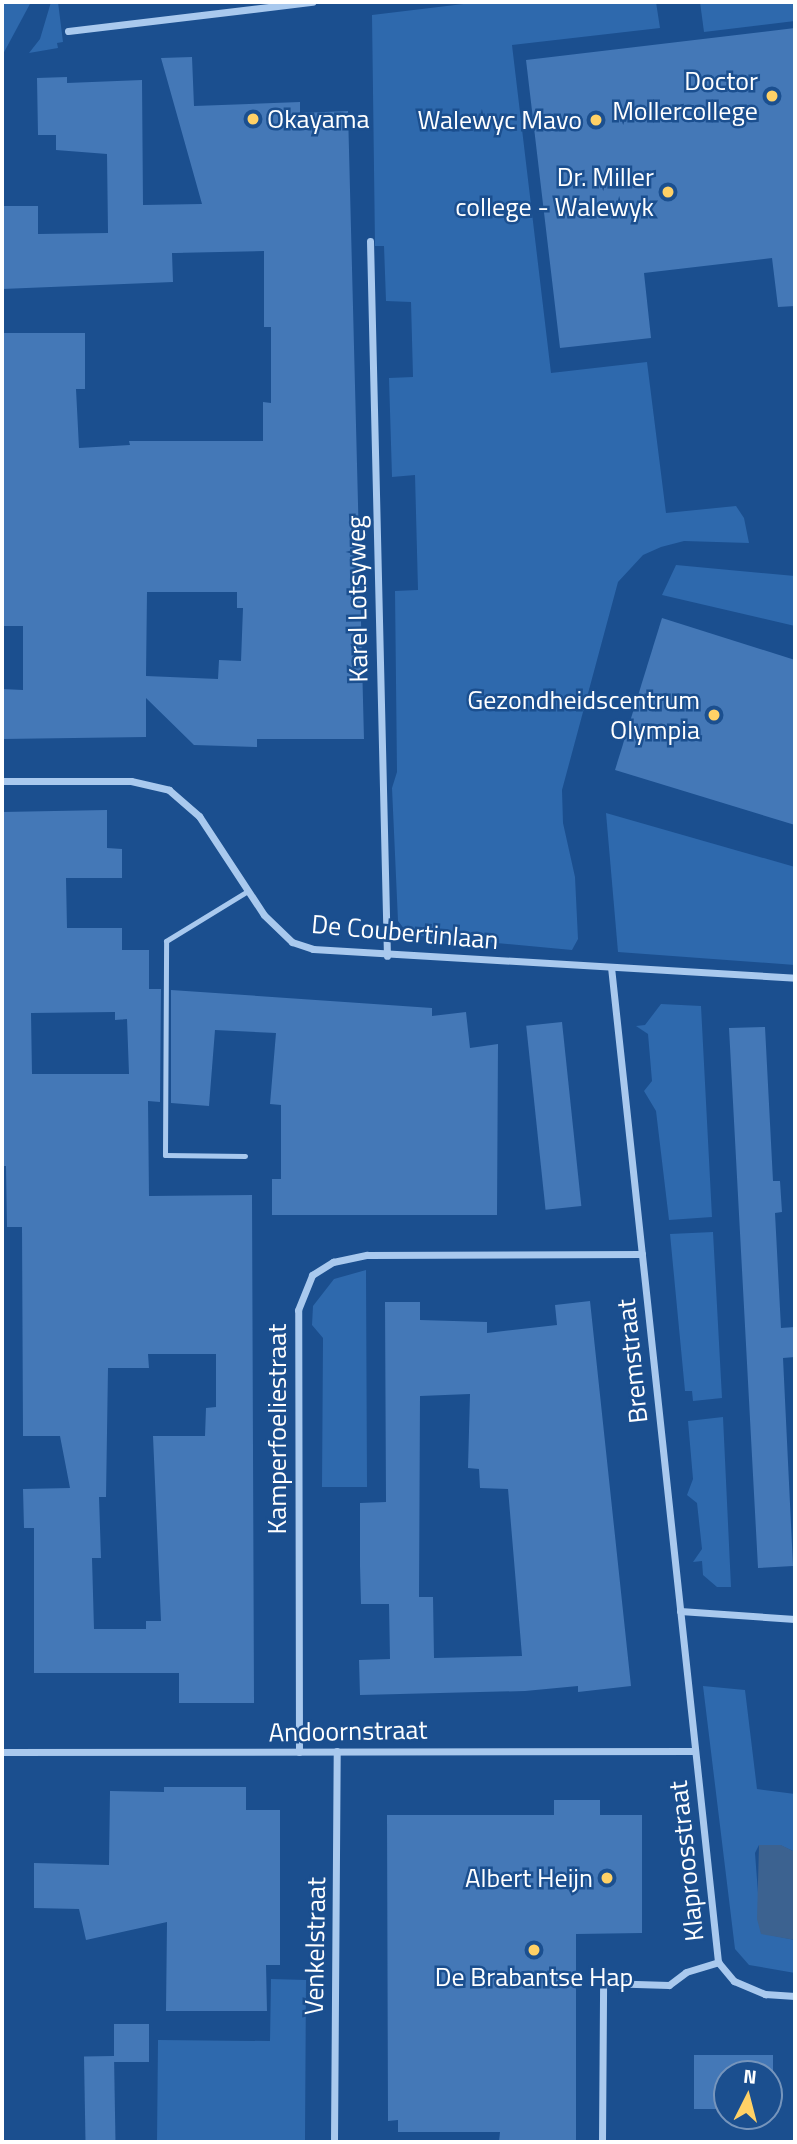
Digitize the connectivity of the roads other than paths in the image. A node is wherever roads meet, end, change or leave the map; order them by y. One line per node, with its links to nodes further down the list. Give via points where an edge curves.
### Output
1 (312, 2): 2 (street)
2 (68, 31)
3 (370, 241): 6 (street, Karel Lotsyweg)
4 (2, 782): 5 (street, De Coubertinlaan, via 131,781 169,790 199,816)
5 (248, 891): 6 (street, De Coubertinlaan, via 264,915 292,942 313,949); 9 (lane, via 166,941 165,1155)
6 (387, 956): 7 (street, De Coubertinlaan)
7 (611, 967): 8 (street, De Coubertinlaan); 10 (street, Bremstraat)
8 (795, 978)
9 (245, 1156)
10 (642, 1254): 11 (street, Bremstraat); 16 (street, Kamperfoeliestraat, via 367,1255 333,1262 312,1275 298,1310)
11 (680, 1611): 12 (street); 14 (street, Bremstraat)
12 (795, 1619)
13 (337, 1751): 14 (street, Andoornstraat); 16 (street, Andoornstraat); 19 (street, Venkelstraat)
14 (695, 1751): 17 (street, Klaproosstraat)
15 (2, 1752): 16 (street, Andoornstraat)
16 (299, 1752)
17 (718, 1962): 18 (street, Klaproosstraat, via 734,1981 765,1994); 20 (street, via 686,1972 669,1985 603,1983)
18 (795, 1996)
19 (334, 2142)
20 (602, 2142)

